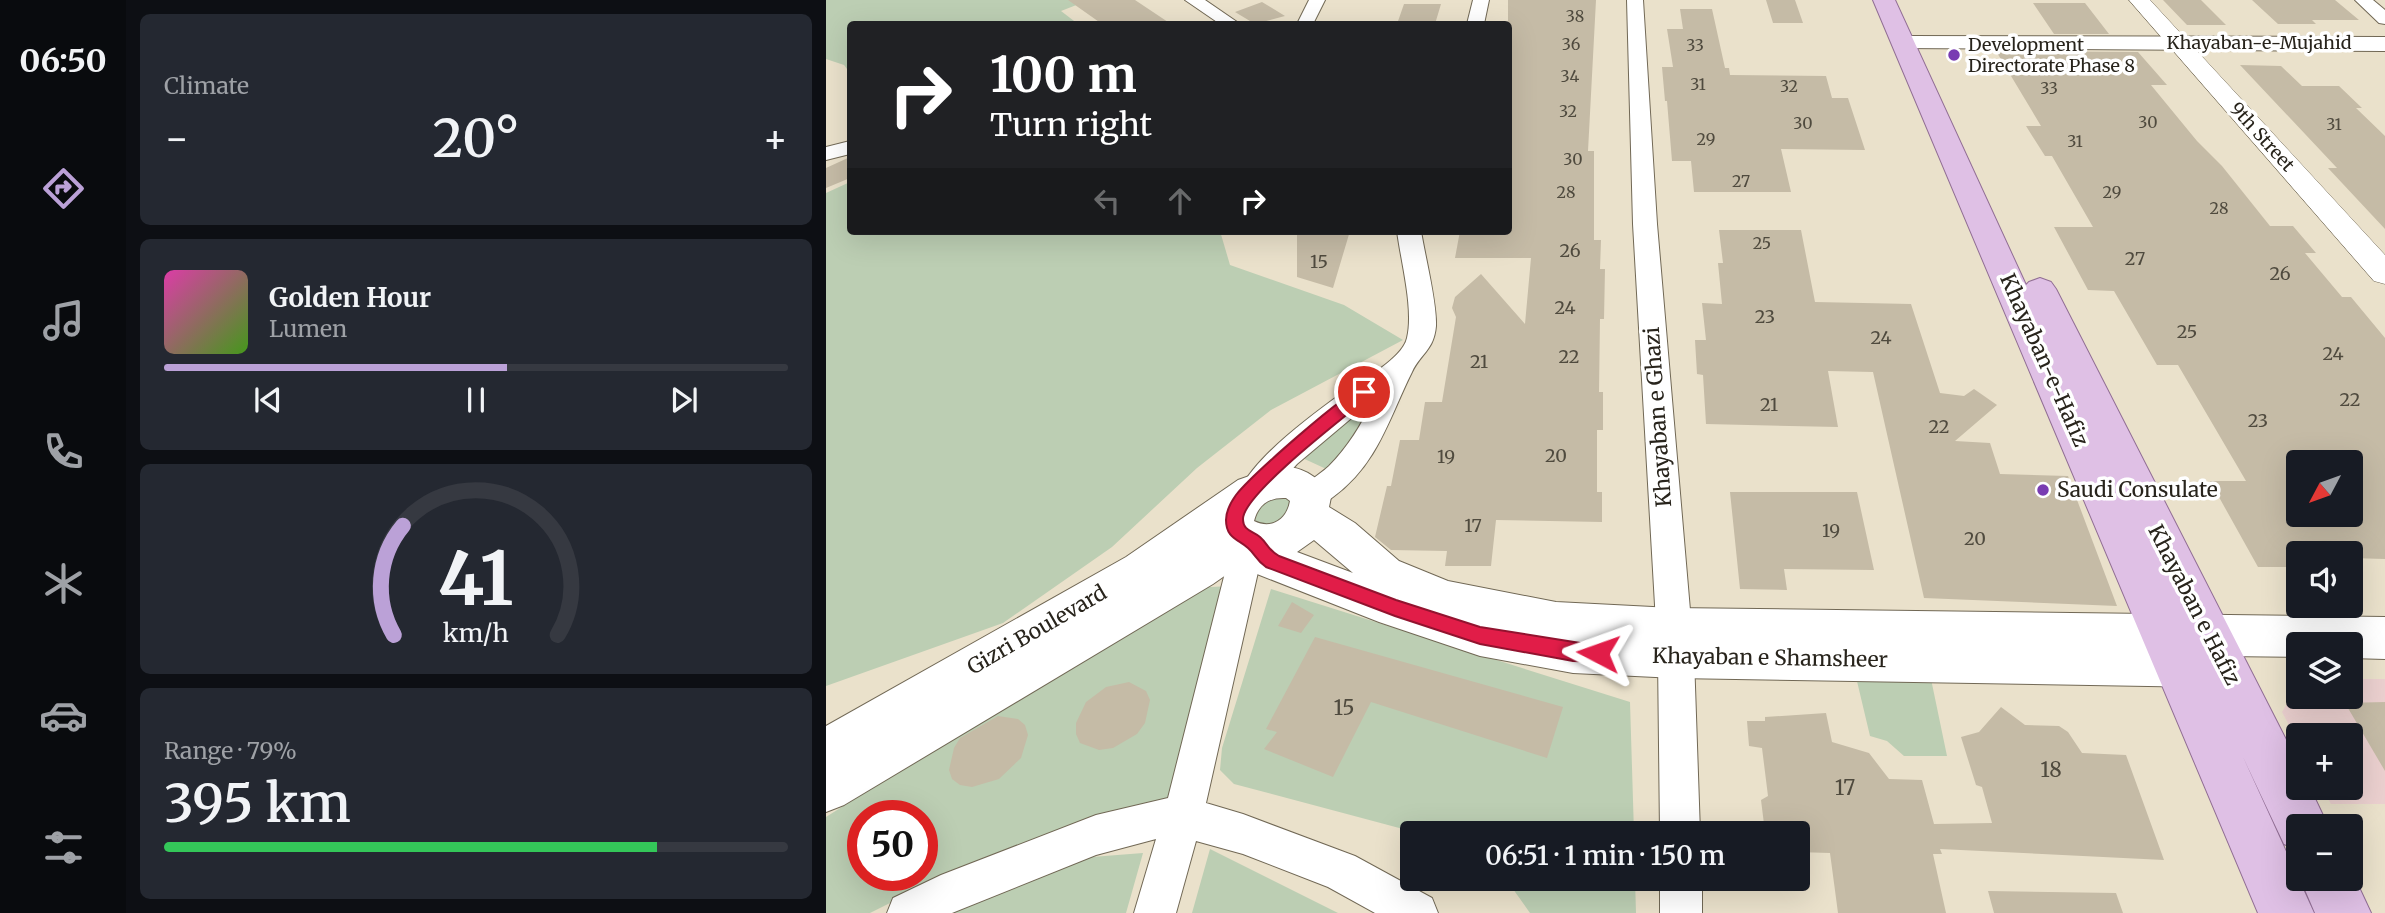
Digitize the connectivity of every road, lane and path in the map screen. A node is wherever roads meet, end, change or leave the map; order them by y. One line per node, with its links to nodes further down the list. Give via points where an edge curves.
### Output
1 (1193, 0): 10 (street)
2 (1317, 0): 11 (street)
3 (1481, 0): 12 (street)
4 (1635, 0): 24 (street, Khayaban e Ghazi, via 1645,224)
5 (1885, 0): 13 (main road, Khayaban-e-Hafiz)
6 (1901, 0): 13 (main road, Khayaban-e-Hafiz)
7 (2139, 0): 14 (street, 9th Street)
8 (2363, 0): 9 (street)
9 (2385, 19)
10 (1226, 21)
11 (1306, 21)
12 (1477, 21)
13 (1914, 43): 14 (main road, Khayaban-e-Mujahid); 25 (main road, Khayaban-e-Hafiz)
14 (2177, 43): 15 (main road, Khayaban-e-Mujahid); 19 (street, 9th Street)
15 (2385, 44)
16 (847, 148): 17 (street)
17 (826, 154)
18 (1410, 235): 20 (street, via 1423,324 1419,345)
19 (2385, 274)
20 (1400, 367): 21 (street, via 1386,407 1341,473); 22 (street, via 1346,404 1286,456)
21 (1311, 506): 22 (main road, via 1302,528 1271,543); 22 (main road, Khayaban e Shamsheer, via 1303,487 1269,483); 24 (main road, Khayaban e Shamsheer, via 1384,574 1445,600)
22 (1249, 522): 24 (main road, Khayaban e Shamsheer, via 1261,554 1272,561 1480,636 1573,652); 26 (main road, Gizri Boulevard, via 1141,570); 27 (main road, Gizri Boulevard, via 1198,571); 29 (street)
23 (2385, 638): 25 (main road, Khayaban e Shamsheer)
24 (1674, 643): 25 (main road, Khayaban e Shamsheer); 30 (street, Khayaban e Ghazi)
25 (2194, 650): 28 (main road, Khayaban e Hafiz); 37 (main road, Khayaban-e-Hafiz)
26 (826, 753)
27 (826, 787)
28 (2295, 814)
29 (1183, 817): 33 (street, via 1155,819 1096,835); 34 (street); 35 (street, via 1340,871)
30 (1680, 821)
31 (1681, 891): 36 (street)
32 (2333, 891): 38 (main road)
33 (908, 913)
34 (1155, 913)
35 (1417, 913)
36 (1681, 913)
37 (2286, 913)
38 (2343, 913)

